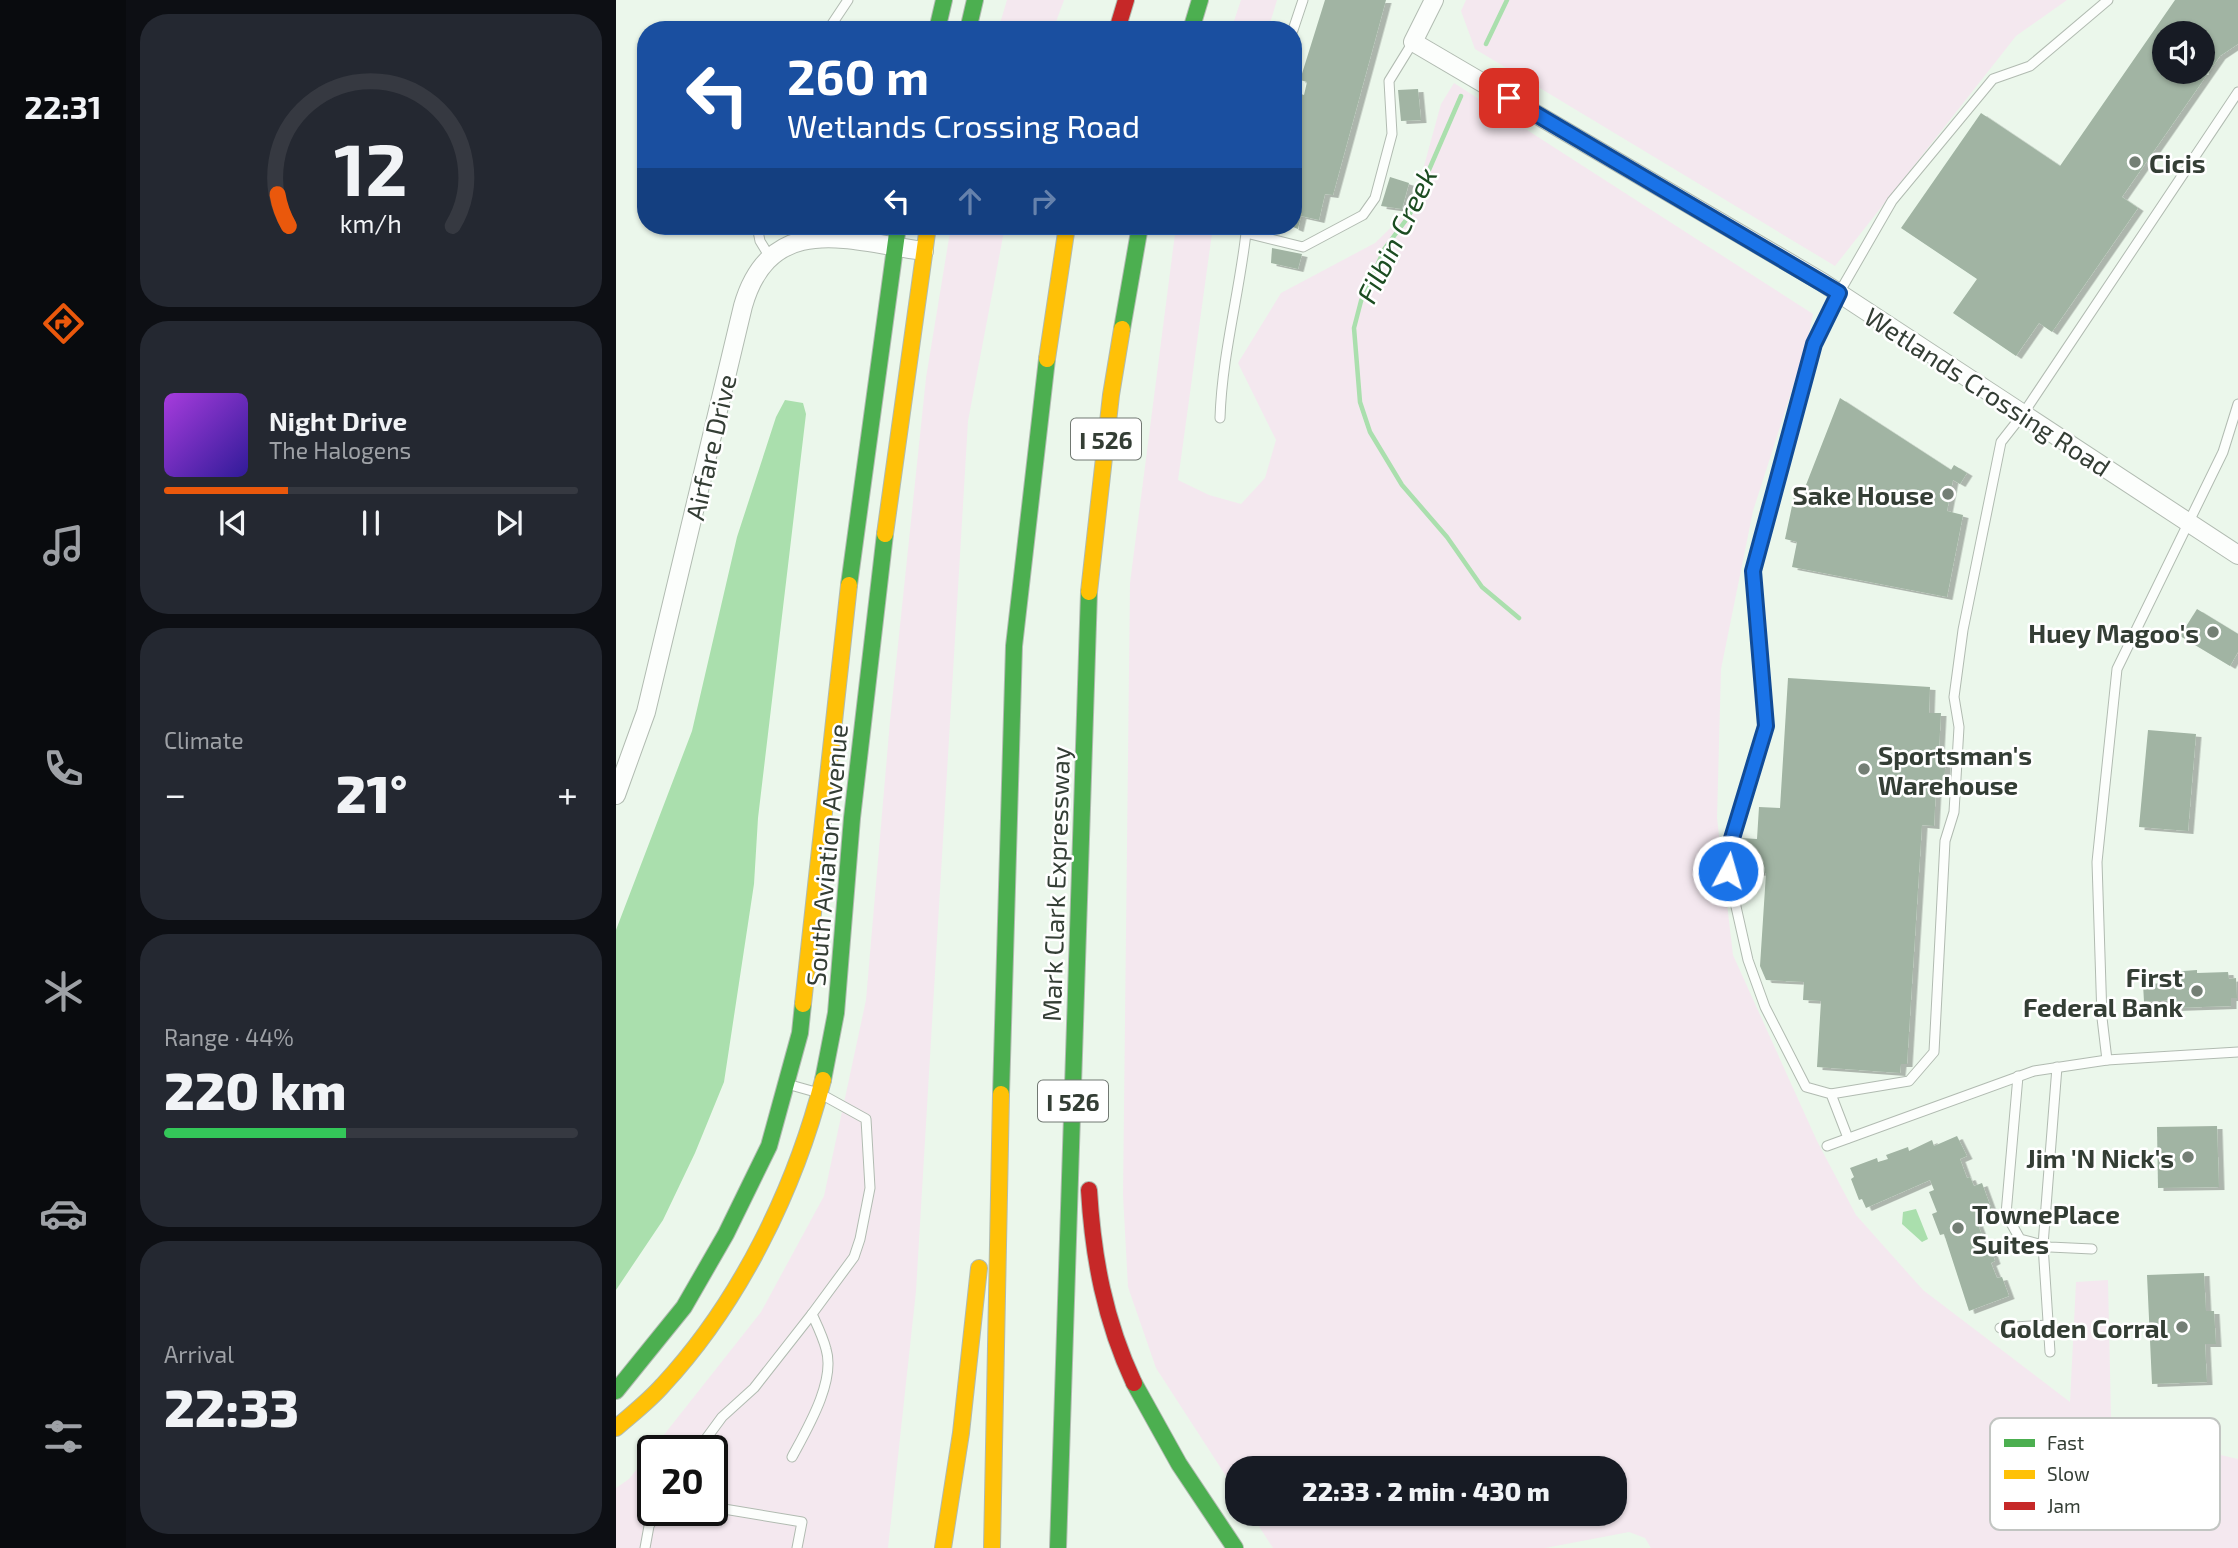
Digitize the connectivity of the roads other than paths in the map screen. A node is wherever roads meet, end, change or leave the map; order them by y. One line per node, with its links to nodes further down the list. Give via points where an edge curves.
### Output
1 (848, 0): 9 (lane)
2 (944, 0): 10 (main road)
3 (975, 0): 11 (main road)
4 (1126, 0): 12 (main road)
5 (1200, 0): 13 (main road)
6 (1303, 0): 14 (lane)
7 (1434, 0): 15 (street)
8 (2108, 0): 27 (lane, via 2030,66 1993,79 1892,201)
9 (834, 21)
10 (939, 21)
11 (970, 21)
12 (1120, 21)
13 (1194, 21)
14 (1296, 21)
15 (1413, 42): 23 (lane, via 1389,82 1392,134 1375,198 1363,215 1303,247); 27 (street, Wetlands Crossing Road)
16 (2238, 92): 29 (lane)
17 (759, 235): 26 (lane)
18 (896, 235): 24 (main road, South Aviation Avenue)
19 (927, 235): 25 (main road, South Aviation Avenue)
20 (1067, 235): 35 (main road, Mark Clark Expressway / I 526, via 1042,389 1014,646)
21 (1138, 235): 33 (main road, Mark Clark Expressway / I 526, via 1111,395 1089,588)
22 (1245, 235): 30 (lane)
23 (1265, 235)
24 (894, 247): 25 (street, Airfare Drive); 26 (street, Airfare Drive, via 819,237 795,243); 40 (main road, South Aviation Avenue, via 844,626 800,1033)
25 (924, 251): 41 (main road, South Aviation Avenue, via 850,825 836,1015)
26 (771, 260): 34 (street, Airfare Drive, via 746,297 646,712)
27 (1839, 293): 29 (street, Wetlands Crossing Road); 42 (lane, via 1814,344 1753,571 1766,726 1730,845 1728,871 1748,960 1765,1007 1806,1087)
28 (2238, 404): 31 (lane, via 2223,452)
29 (2023, 414): 31 (street, Wetlands Crossing Road); 42 (lane, via 2001,442 1963,630 1954,698 1959,727 1954,812 1945,841 1934,1052 1909,1081)
30 (1220, 418)
31 (2187, 522): 32 (street, Wetlands Crossing Road); 37 (lane, via 2117,669 2097,862)
32 (2238, 555)
33 (1087, 653): 43 (main road); 63 (main road, Mark Clark Expressway / I 526)
34 (616, 795)
35 (1006, 918): 61 (main road, via 987,1192 961,1433); 62 (main road, Mark Clark Expressway / I 526)
36 (2238, 1052): 37 (lane)
37 (2107, 1060): 38 (lane)
38 (2057, 1067): 39 (lane); 47 (lane)
39 (2018, 1076): 44 (lane); 47 (lane, via 2006,1214 2020,1239)
40 (786, 1083): 41 (lane); 53 (main road, South Aviation Avenue, via 769,1146 726,1234 684,1307)
41 (819, 1093): 49 (lane, via 866,1119 870,1188 854,1257); 54 (main road, South Aviation Avenue, via 780,1205 724,1301 671,1377)
42 (1832, 1094): 44 (lane)
43 (1089, 1107)
44 (1848, 1138): 45 (lane)
45 (1827, 1146)
46 (1088, 1176): 64 (main road, via 1095,1268 1115,1345 1180,1469)
47 (2043, 1245): 48 (lane); 50 (lane)
48 (2092, 1249)
49 (812, 1314): 55 (lane, via 754,1388); 56 (lane, via 828,1352 824,1383 818,1408)
50 (2048, 1325): 51 (lane); 52 (lane)
51 (2000, 1328)
52 (2050, 1352)
53 (616, 1391)
54 (616, 1427)
55 (709, 1435)
56 (792, 1457)
57 (728, 1510): 60 (lane, via 802,1522)
58 (649, 1526): 59 (lane)
59 (645, 1548)
60 (797, 1548)
61 (943, 1548)
62 (992, 1548)
63 (1058, 1548)
64 (1235, 1548)

